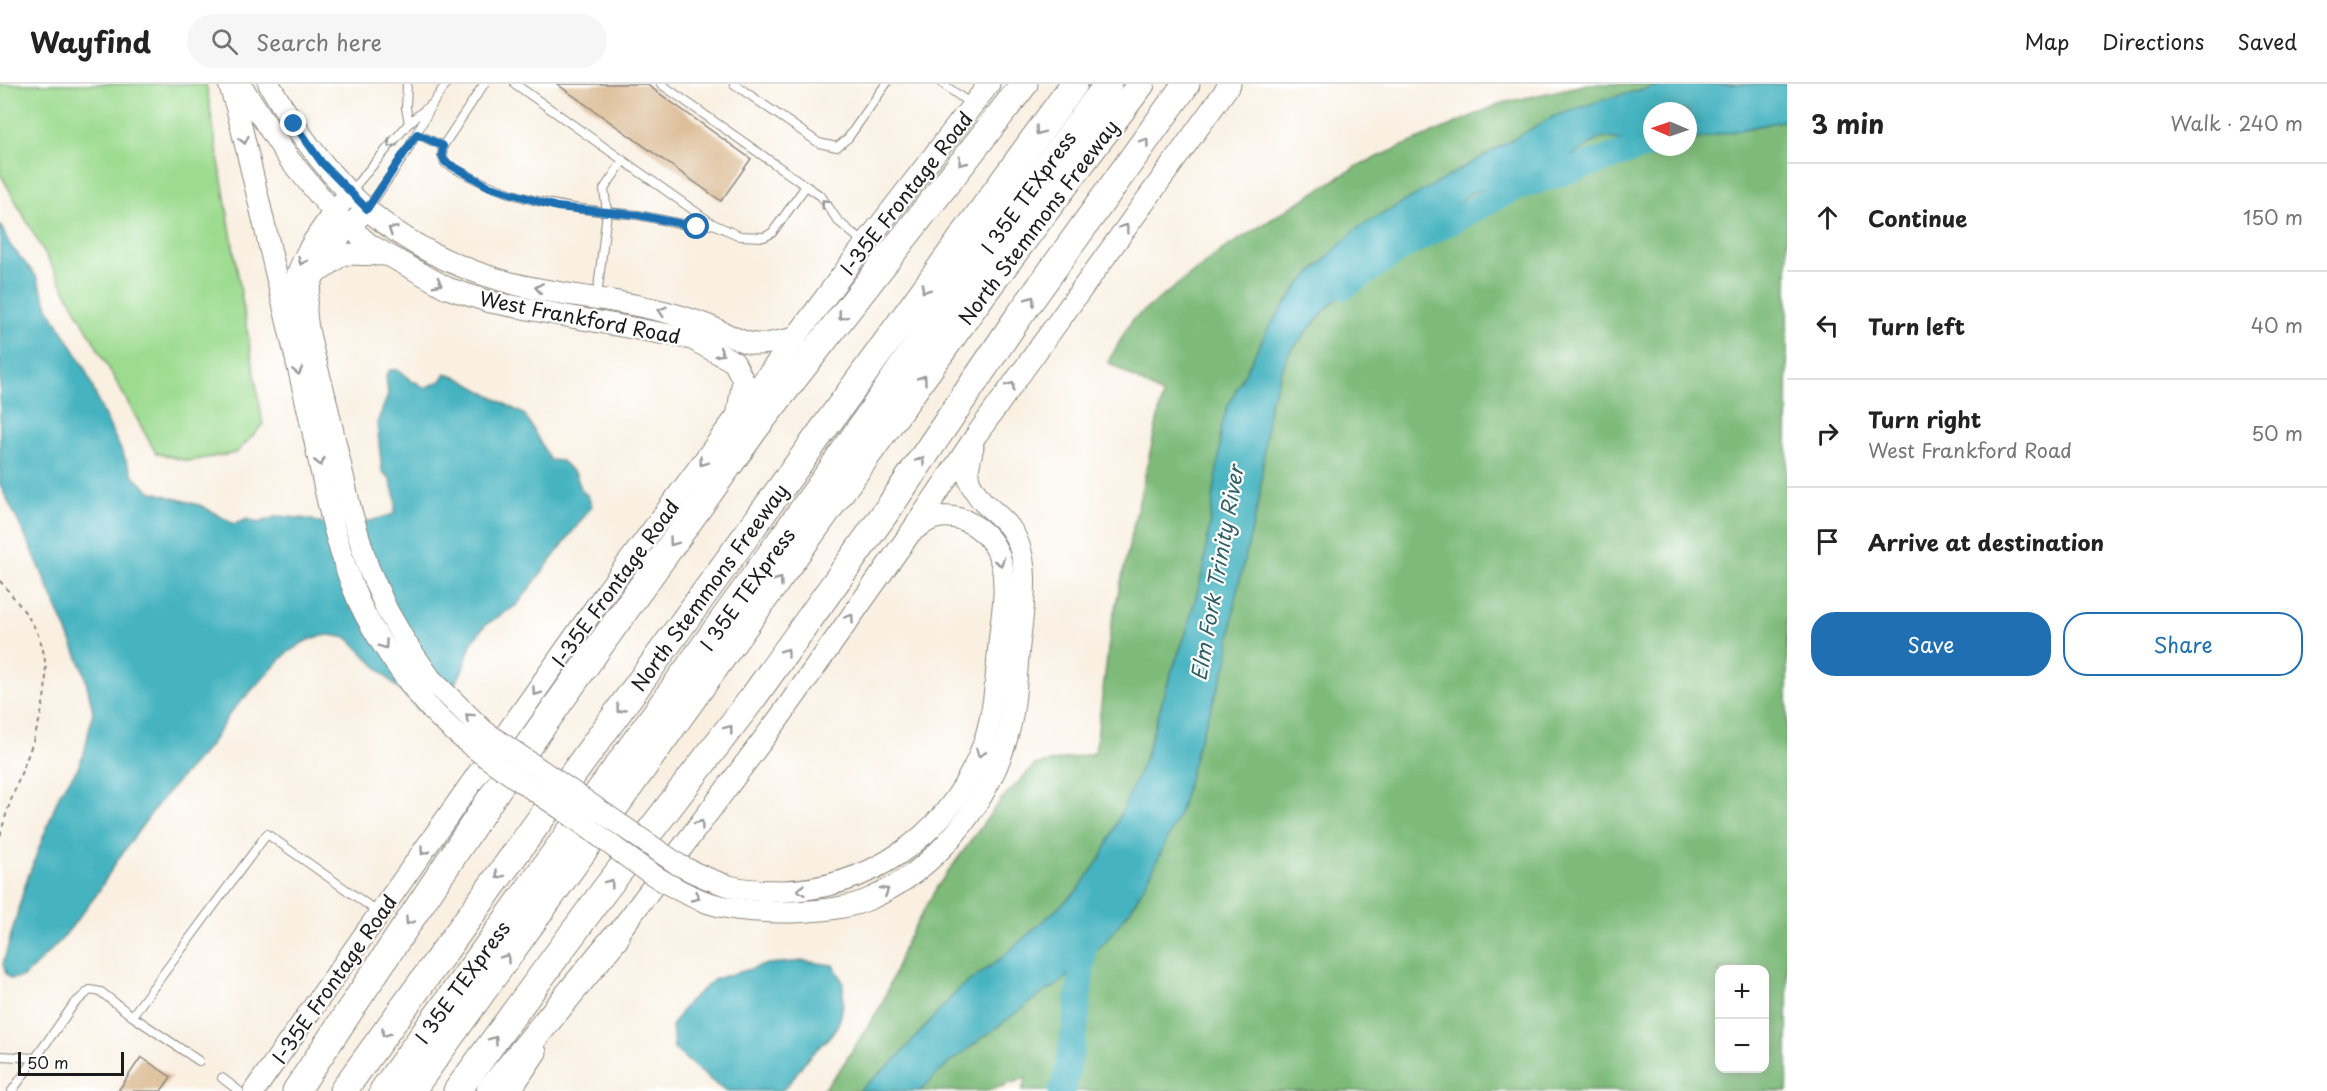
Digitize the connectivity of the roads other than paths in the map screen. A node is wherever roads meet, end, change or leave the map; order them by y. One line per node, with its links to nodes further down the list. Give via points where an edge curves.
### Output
1 (229, 84): 36 (main road, one-way to 36)
2 (240, 84): 29 (main road, West Frankford Road, via 289,159)
3 (406, 84): 21 (lane)
4 (446, 84): 19 (lane)
5 (484, 84): 23 (lane)
6 (515, 84): 24 (lane)
7 (661, 84): 25 (lane)
8 (734, 84): 9 (lane, via 819,143 837,147 848,138)
9 (886, 84)
10 (943, 84): 20 (lane)
11 (989, 84): 20 (main road, I-35E Frontage Road)
12 (1024, 84): 39 (highway, one-way to 39)
13 (1074, 84): 57 (highway, North Stemmons Freeway, one-way to 57)
14 (1108, 84): 41 (highway, I 35E TEXpress, via 941,311)
15 (1141, 84): 41 (highway, North Stemmons Freeway, one-way to 15)
16 (1186, 84): 52 (highway, one-way to 16, via 604,891 752,699)
17 (1230, 84): 40 (main road, one-way to 17)
18 (274, 86): 26 (main road, West Frankford Road, via 294,124)
19 (433, 103): 21 (lane); 22 (lane)
20 (973, 106): 31 (main road, I-35E Frontage Road)
21 (409, 123): 26 (lane, one-way to 26)
22 (417, 134): 23 (lane); 27 (lane)
23 (443, 146): 28 (lane, via 445,162 490,187 557,207)
24 (623, 161): 28 (lane, via 604,189); 30 (lane)
25 (806, 186): 30 (lane, via 772,233 764,237 740,236); 31 (lane, one-way to 25, via 838,222 821,196)
26 (350, 193): 27 (main road, West Frankford Road); 29 (main road)
27 (367, 209): 29 (main road); 34 (main road, West Frankford Road, one-way to 27, via 516,284 458,266 414,245)
28 (607, 212): 30 (lane, via 697,227); 34 (lane)
29 (341, 219): 32 (main road, West Frankford Road); 33 (main road); 36 (main road, one-way to 36, via 309,246 299,267 291,295)
30 (713, 224)
31 (865, 244): 37 (main road, I-35E Frontage Road)
32 (387, 255): 33 (main road, via 343,254 328,263); 35 (main road, West Frankford Road, one-way to 35, via 447,288 490,302)
33 (313, 280): 38 (main road, via 306,311)
34 (597, 297): 35 (main road); 37 (main road, West Frankford Road, one-way to 34, via 756,344 655,309)
35 (593, 319): 39 (main road, West Frankford Road, one-way to 39, via 692,339 734,362 742,380)
36 (289, 334): 38 (main road, one-way to 38)
37 (796, 339): 39 (main road, I-35E Frontage Road)
38 (316, 401): 40 (main road, one-way to 40, bridge, via 339,545 358,600 373,629 428,705 468,743 668,884 706,902 766,912 807,911 873,898 928,862 974,810 1005,746 1017,673 1025,573 1022,550 1009,527 969,484 967,473); 42 (main road, one-way to 38, bridge, via 934,517 954,517 980,527 1001,558 1005,582 994,702 978,759 962,788 927,832 903,853 873,870 838,884 804,890 735,888 678,865 484,731 431,679 387,610 368,567)
39 (747, 421): 43 (highway, one-way to 43)
40 (977, 434): 42 (main road)
41 (834, 485): 44 (highway, I 35E TEXpress)
42 (912, 532): 46 (main road, one-way to 42)
43 (617, 599): 45 (main road, I-35E Frontage Road, one-way to 45); 56 (highway, one-way to 56, via 500,785)
44 (713, 654): 58 (highway, I 35E TEXpress, via 557,848); 59 (highway, one-way to 44)
45 (380, 913): 47 (lane, via 267,834); 55 (main road, I-35E Frontage Road)
46 (615, 938): 60 (highway); 61 (main road)
47 (132, 1016): 49 (lane, via 101,992 90,990 74,1004); 50 (lane)
48 (0, 1056): 49 (lane)
49 (36, 1058): 53 (lane)
50 (199, 1061)
51 (222, 1078): 54 (lane)
52 (459, 1089)
53 (12, 1091)
54 (239, 1091)
55 (254, 1091)
56 (296, 1091)
57 (343, 1091)
58 (383, 1091)
59 (411, 1091)
60 (490, 1091)
61 (510, 1091)

